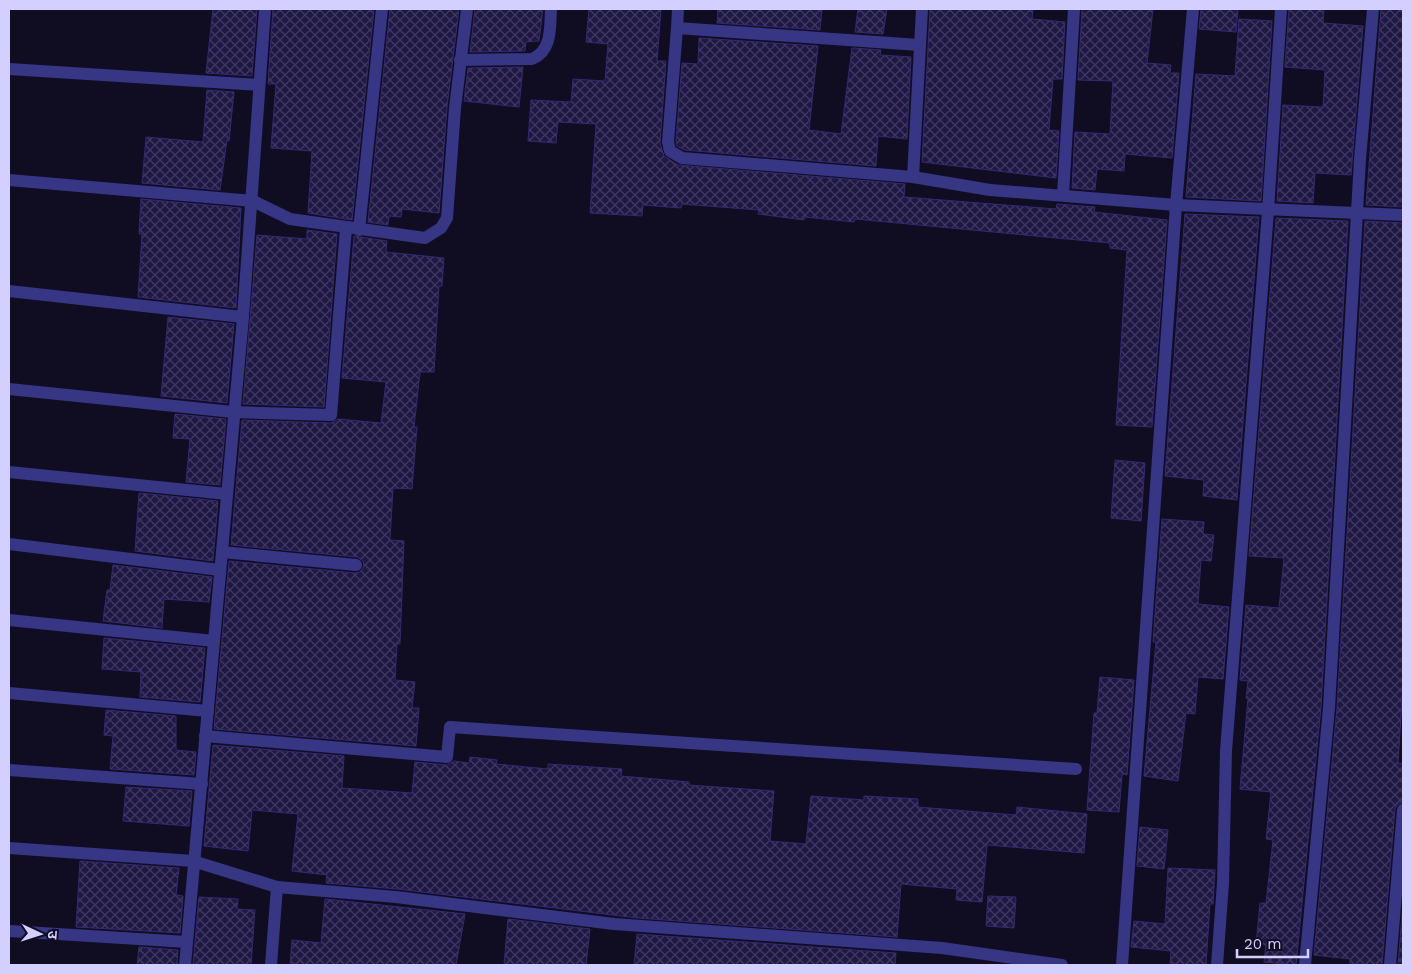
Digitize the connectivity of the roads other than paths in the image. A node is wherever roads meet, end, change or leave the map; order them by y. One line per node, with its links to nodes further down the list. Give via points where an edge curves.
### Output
1 (265, 9): 15 (street)
2 (382, 9): 25 (street)
3 (467, 9): 13 (street)
4 (551, 9): 13 (street, via 548,41 540,56 532,59)
5 (678, 9): 11 (street)
6 (922, 9): 12 (street)
7 (1074, 9): 18 (street)
8 (1193, 9): 20 (street)
9 (1281, 9): 21 (street)
10 (1374, 9): 22 (street)
11 (676, 28): 12 (street); 16 (street, via 668,142 674,155 694,160)
12 (919, 46): 16 (street)
13 (460, 60): 25 (street, via 447,218 441,228 425,238)
14 (9, 68): 15 (street)
15 (260, 85): 19 (street)
16 (913, 177): 18 (street, via 990,190)
17 (9, 180): 19 (street)
18 (1063, 195): 20 (street)
19 (253, 201): 24 (street, via 290,219); 27 (street)
20 (1176, 205): 21 (street); 53 (street)
21 (1268, 211): 22 (street); 54 (street, via 1226,750 1223,883)
22 (1358, 214): 23 (street); 55 (street, via 1329,708)
23 (1403, 215)
24 (346, 228): 25 (street); 29 (street, via 332,415)
25 (359, 230)
26 (9, 291): 27 (street)
27 (243, 317): 29 (street)
28 (9, 389): 29 (street)
29 (234, 412): 31 (street)
30 (9, 472): 31 (street)
31 (227, 494): 33 (street)
32 (9, 544): 35 (street)
33 (222, 552): 34 (street); 35 (street)
34 (356, 565)
35 (220, 570): 37 (street)
36 (9, 620): 37 (street)
37 (214, 641): 39 (street)
38 (9, 693): 39 (street)
39 (208, 711): 40 (street)
40 (205, 736): 41 (street, via 447,758 450,727); 43 (street)
41 (1076, 769)
42 (9, 770): 43 (street)
43 (202, 784): 46 (street)
44 (1403, 810): 56 (street)
45 (9, 848): 46 (street)
46 (193, 861): 47 (street); 49 (street)
47 (277, 887): 51 (street); 52 (street, via 396,897 614,924 942,948)
48 (9, 931): 49 (street)
49 (187, 942): 50 (street)
50 (185, 965)
51 (271, 965)
52 (1062, 965)
53 (1122, 965)
54 (1217, 965)
55 (1305, 965)
56 (1390, 965)

